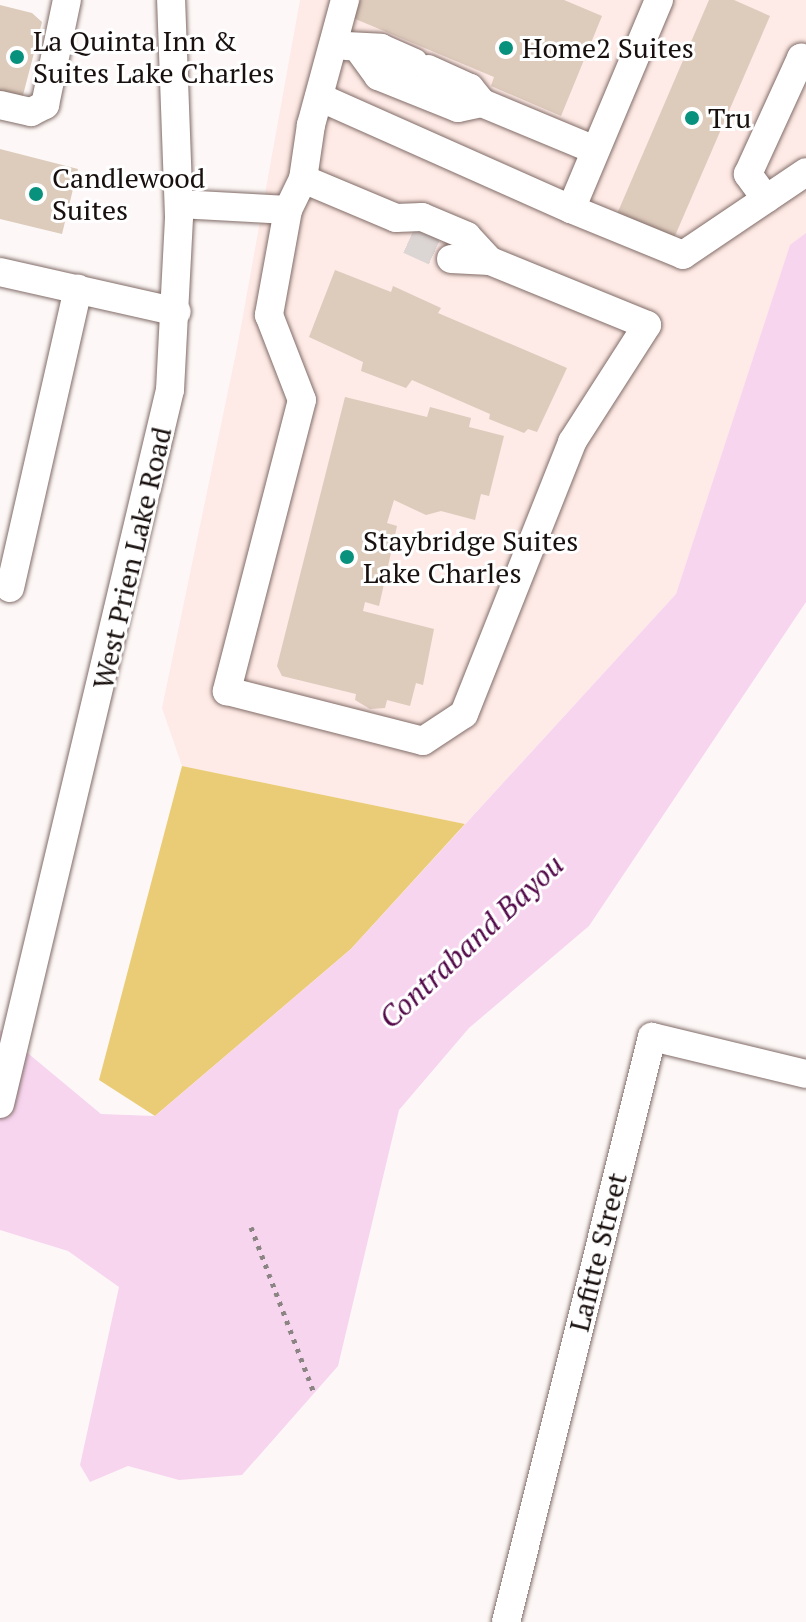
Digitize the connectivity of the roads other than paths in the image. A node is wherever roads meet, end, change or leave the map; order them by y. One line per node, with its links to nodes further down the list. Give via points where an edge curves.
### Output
1 (67, 0): 9 (street, via 45,105 31,112)
2 (171, 0): 14 (street, West Prien Lake Road)
3 (345, 0): 5 (street)
4 (659, 0): 10 (street)
5 (346, 46): 7 (street); 8 (street, via 381,48 470,88); 8 (street, via 378,76 458,108)
6 (806, 60): 13 (street, via 801,58 748,174)
7 (319, 97): 12 (street); 15 (street)
8 (482, 103): 10 (street)
9 (0, 105)
10 (595, 150): 15 (street)
11 (806, 172): 13 (street)
12 (303, 179): 16 (street); 18 (street, via 402,229 422,217 467,236)
13 (766, 199): 15 (street, via 683,255)
14 (179, 204): 16 (street); 21 (street, West Prien Lake Road)
15 (571, 209)
16 (288, 210): 18 (street, via 269,315 302,400 227,691 423,741 464,714 572,442 647,325)
17 (451, 259): 18 (street)
18 (490, 261)
19 (0, 272): 20 (street)
20 (78, 289): 21 (street); 22 (street)
21 (177, 312): 24 (street, West Prien Lake Road, via 162,438)
22 (10, 588)
23 (806, 1074): 25 (street, Lafitte Street, via 652,1037)
24 (0, 1104)
25 (506, 1622)

